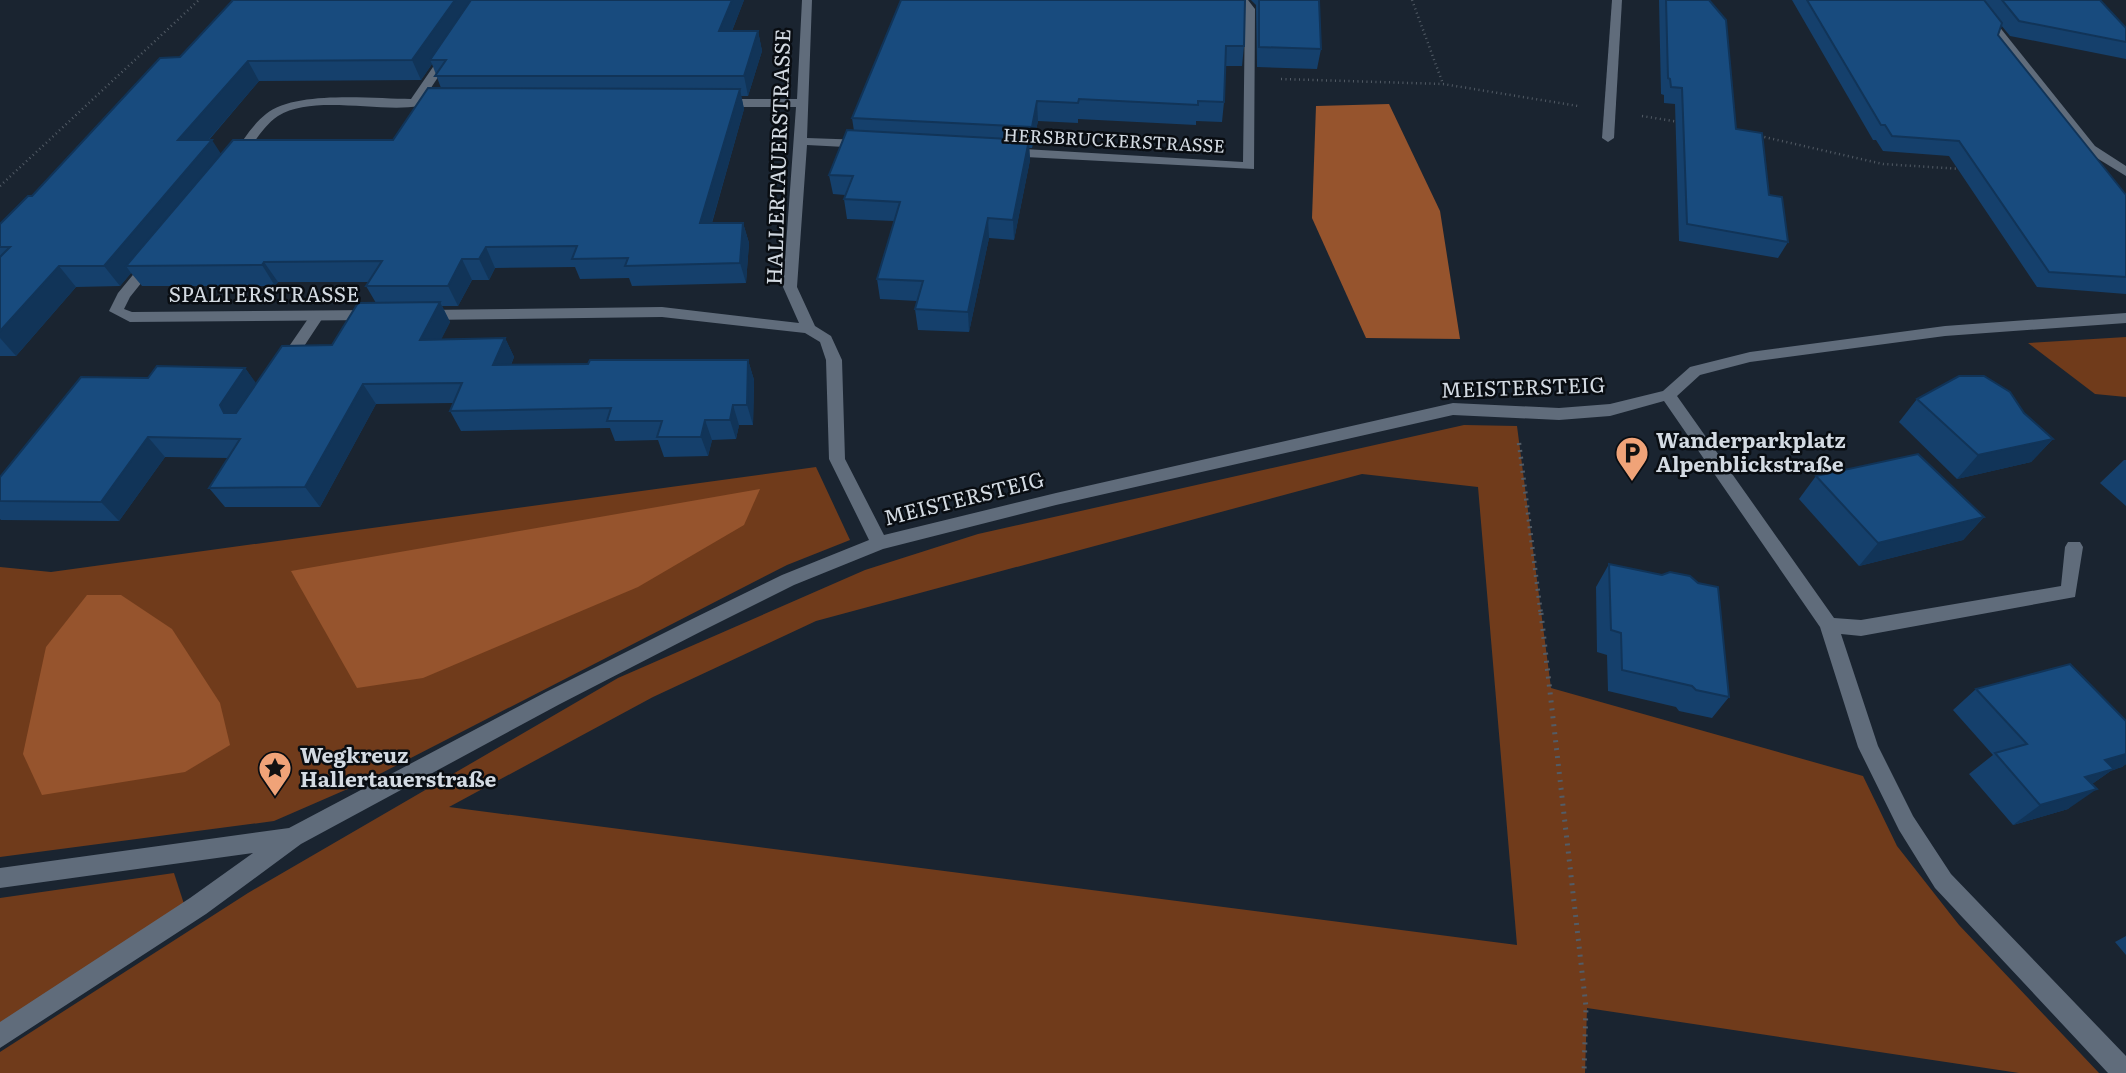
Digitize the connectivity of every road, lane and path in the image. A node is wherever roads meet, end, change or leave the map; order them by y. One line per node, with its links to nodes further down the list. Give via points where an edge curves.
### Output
1 (199, 0): 22 (path)
2 (807, 0): 11 (street, HALLERTAUERSTRASSE)
3 (1236, 0): 8 (street, HERSBRUCKERSTRASSE, via 1250,9)
4 (1412, 0): 9 (path)
5 (1617, 0): 12 (street)
6 (1972, 0): 21 (street, via 2091,149)
7 (453, 46): 19 (street, via 422,103 287,107 273,114)
8 (1250, 78): 9 (path); 18 (street, HERSBRUCKERSTRASSE, via 1249,166)
9 (1443, 84): 12 (path)
10 (706, 103): 11 (street)
11 (803, 103): 16 (street, HALLERTAUERSTRASSE)
12 (1610, 111): 13 (path); 15 (street)
13 (1686, 123)
14 (1749, 134): 20 (path, via 1883,164)
15 (1608, 138)
16 (801, 141): 17 (street); 28 (street, HALLERTAUERSTRASSE, via 790,287)
17 (883, 145)
18 (991, 152)
19 (229, 167)
20 (1964, 170)
21 (2126, 172)
22 (0, 186)
23 (158, 253): 26 (street, SPALTERSTRASSE, via 123,296 116,312 130,317)
24 (386, 315): 26 (street, SPALTERSTRASSE)
25 (414, 315): 28 (street, via 662,312)
26 (317, 316): 29 (street)
27 (2126, 318): 30 (street, MEISTERSTEIG, via 1945,331 1750,357 1695,371)
28 (810, 329): 32 (street, HALLERTAUERSTRASSE, via 826,339 834,359 837,459)
29 (274, 382)
30 (1668, 395): 31 (street, MEISTERSTEIG, via 1610,410); 34 (street)
31 (1515, 411): 32 (street, MEISTERSTEIG, via 1453,409); 38 (path, via 1586,1007)
32 (879, 543): 35 (street, MEISTERSTEIG, via 788,580 683,632)
33 (2074, 547): 34 (street, via 2069,592 1861,628)
34 (1829, 625): 39 (street, via 1868,747 1906,824 1943,881)
35 (293, 837): 36 (street); 37 (street)
36 (0, 878)
37 (0, 1036)
38 (1584, 1073)
39 (2125, 1073)

